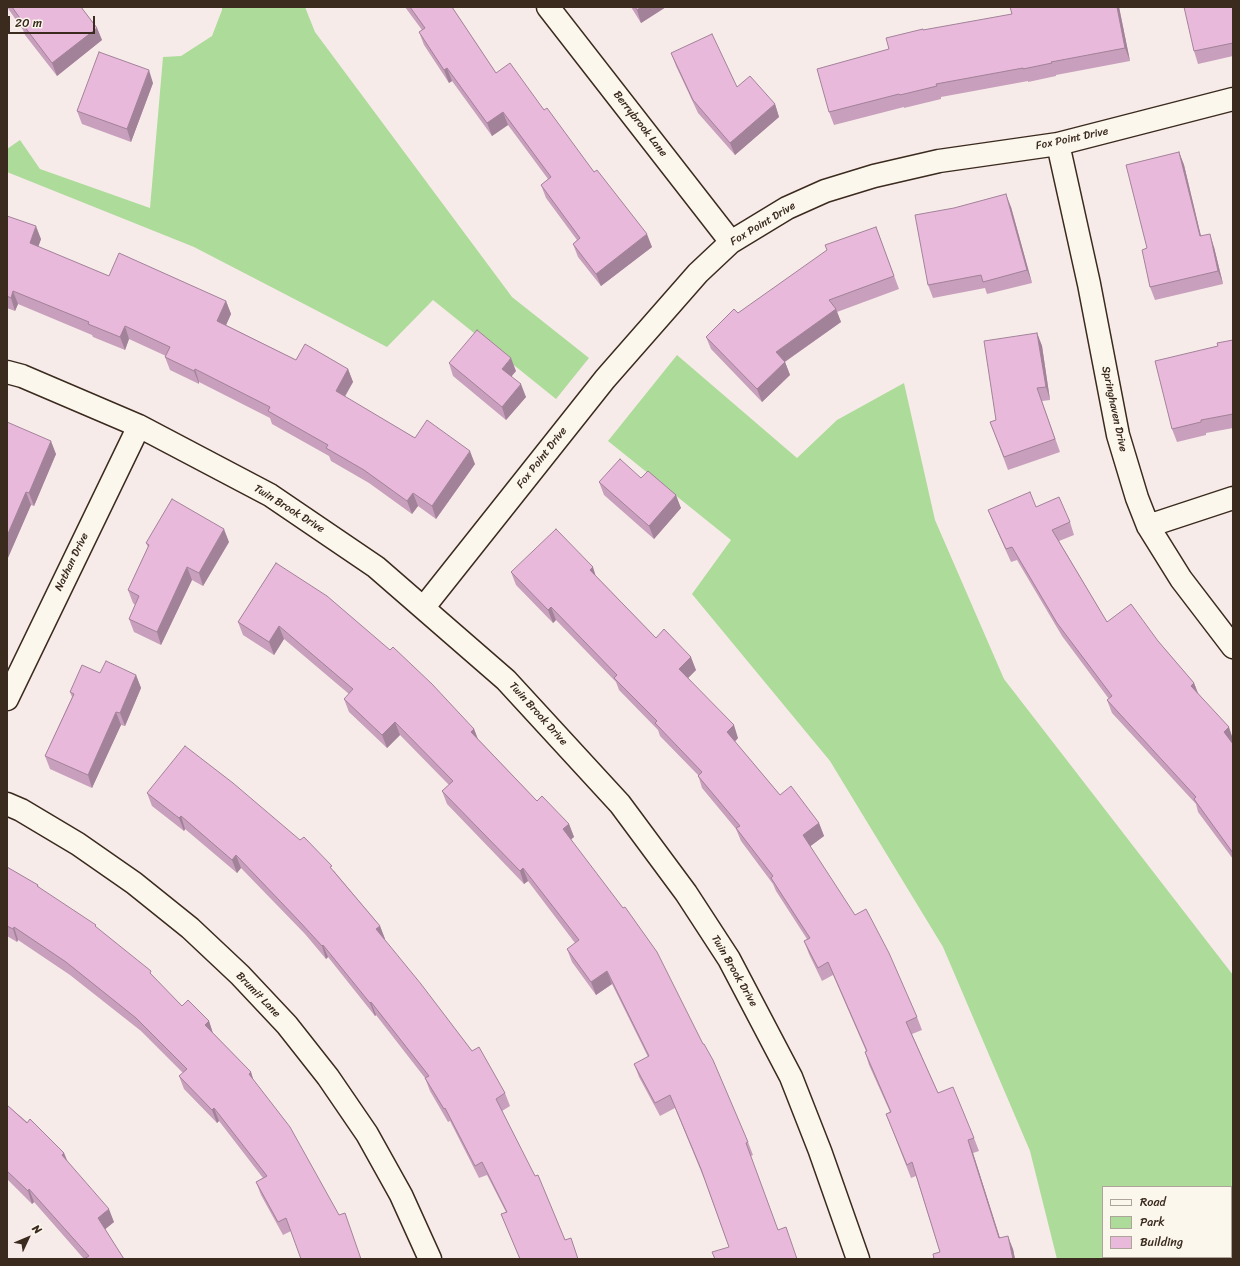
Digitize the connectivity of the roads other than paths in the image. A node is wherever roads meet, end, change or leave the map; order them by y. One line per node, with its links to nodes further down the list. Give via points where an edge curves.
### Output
1 (548, 7): 4 (street, Berrybrook Lane)
2 (1233, 99): 3 (street, Fox Point Drive)
3 (1058, 144): 4 (street, Fox Point Drive, via 939,161 874,176 825,191 788,208); 8 (street, Springhaven Drive, via 1089,284 1118,435)
4 (731, 242): 9 (street, Fox Point Drive, via 698,273 605,379)
5 (7, 372): 6 (street, Twin Brook Drive)
6 (139, 426): 9 (street, Twin Brook Drive, via 270,495 376,567); 11 (street, Nathan Drive)
7 (1233, 498): 8 (street)
8 (1148, 526): 10 (street, Springhaven Drive, via 1181,580)
9 (424, 607): 14 (street, Twin Brook Drive, via 506,680 620,804 686,893 729,959 791,1077)
10 (1233, 647)
11 (7, 699)
12 (7, 804): 13 (street, Brumit Lane, via 78,844 134,883 190,928 240,975 287,1025 328,1077 367,1134 401,1195)
13 (430, 1259)
14 (858, 1259)

